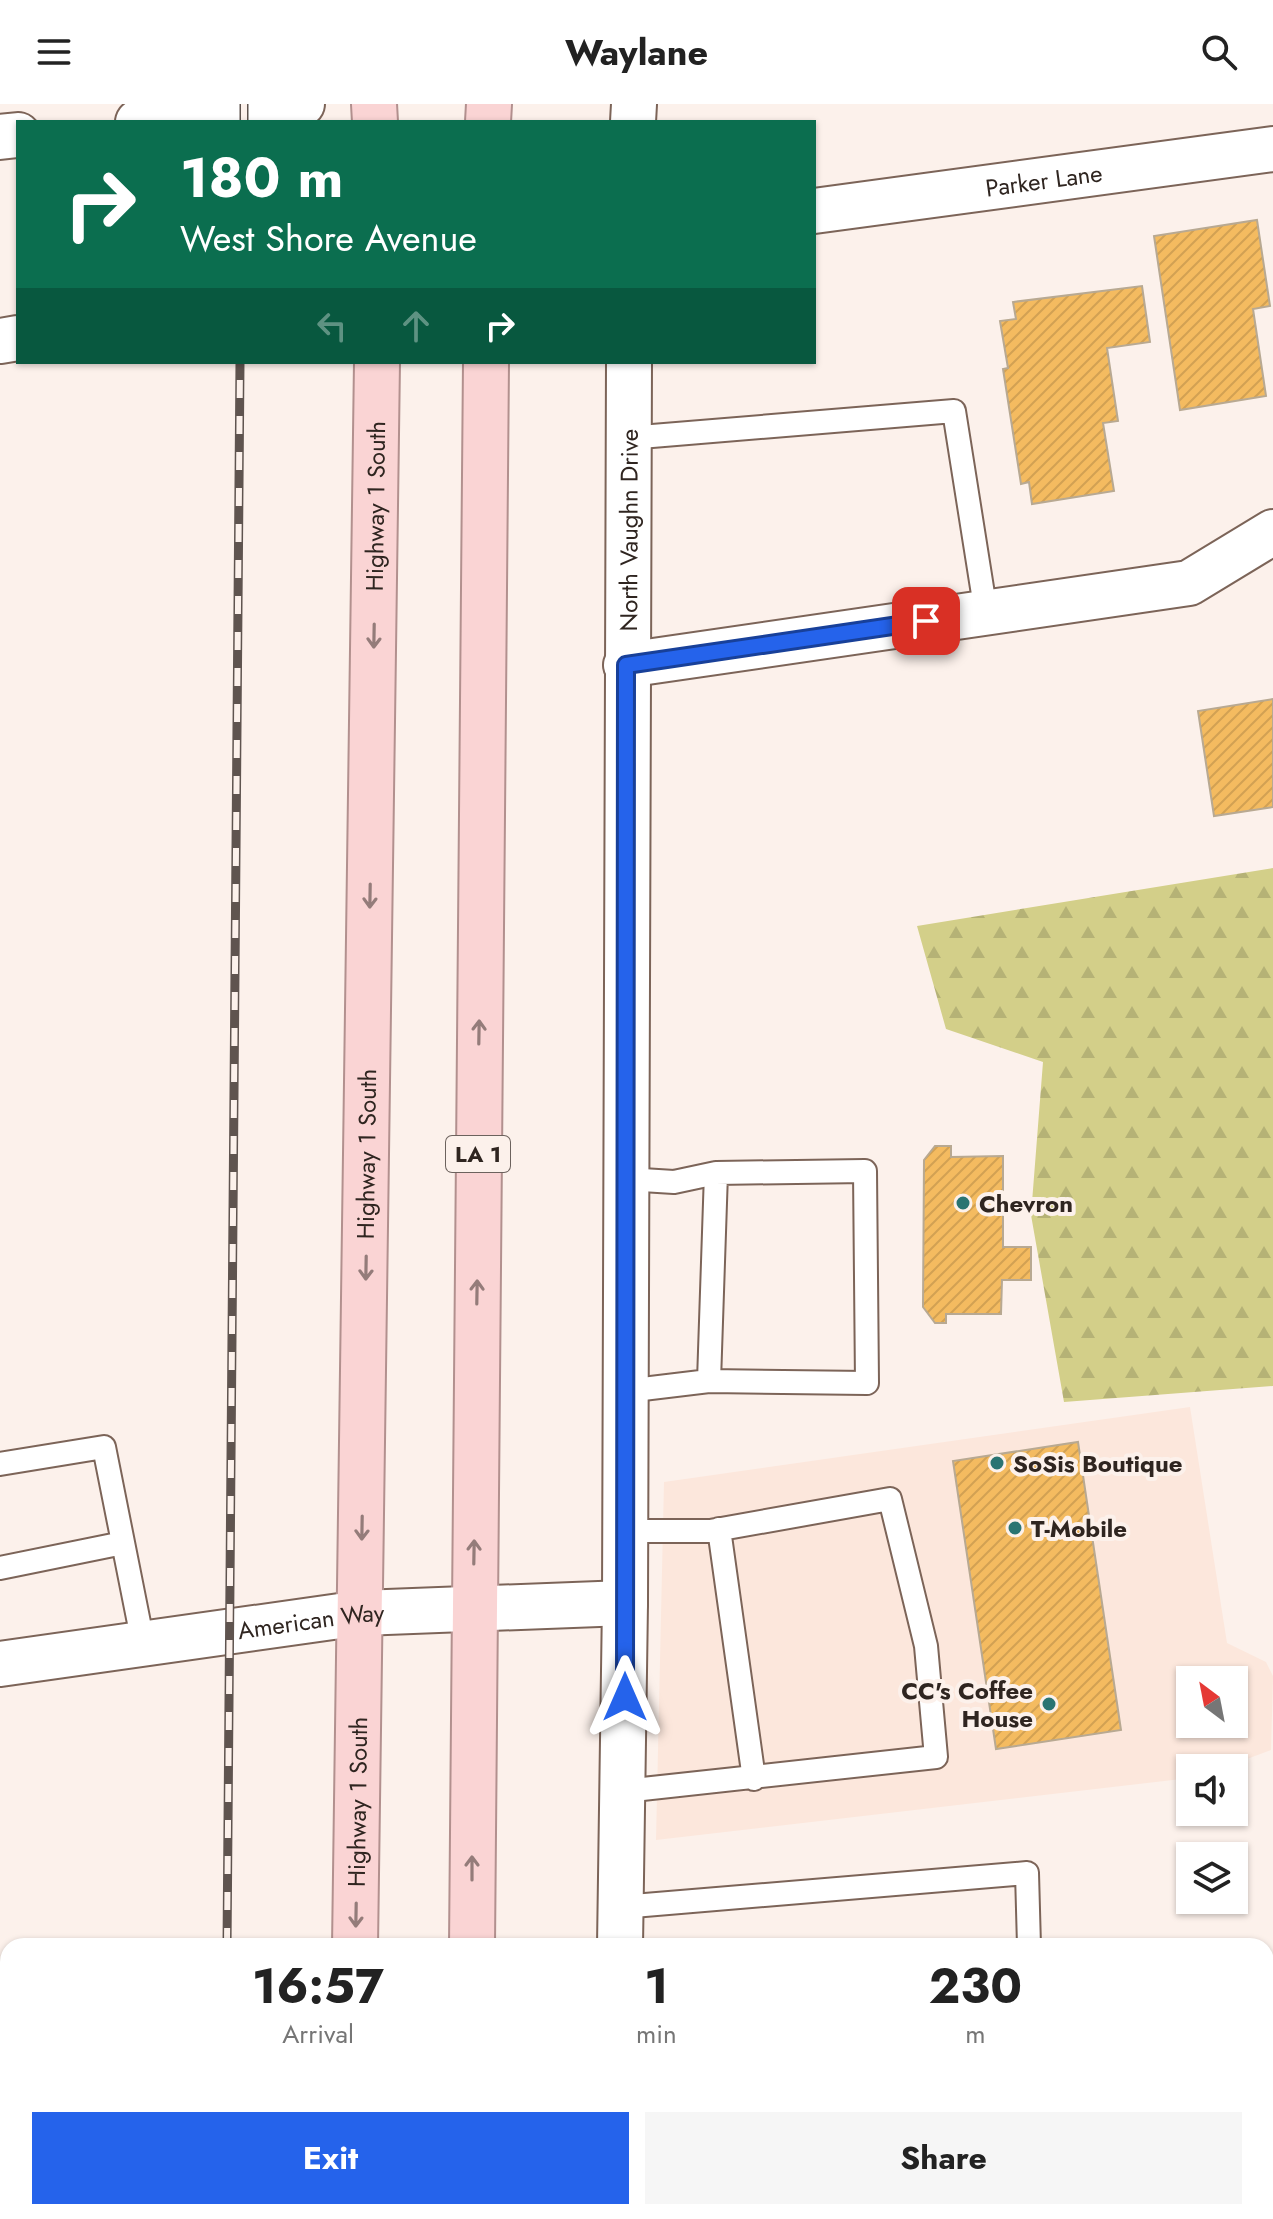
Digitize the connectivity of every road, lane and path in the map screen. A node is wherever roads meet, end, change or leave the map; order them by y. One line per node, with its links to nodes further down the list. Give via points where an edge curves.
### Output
1 (302, 104): 2 (street)
2 (156, 120)
3 (1273, 149): 4 (street, Parker Lane)
4 (816, 211)
5 (377, 364): 23 (highway, Highway 1 South, one-way to 23)
6 (486, 364): 22 (highway, LA 1, one-way to 6)
7 (629, 364): 8 (street, North Vaughn Drive)
8 (628, 438): 10 (lane, via 954,411); 11 (street, North Vaughn Drive)
9 (1273, 532): 10 (street, via 1189,583)
10 (986, 613): 11 (street)
11 (626, 665): 13 (street, North Vaughn Drive)
12 (716, 1173): 13 (lane, via 674,1182); 14 (lane); 14 (lane, via 865,1171 867,1383)
13 (626, 1179): 15 (street, North Vaughn Drive)
14 (709, 1381): 15 (lane)
15 (626, 1391): 18 (street, North Vaughn Drive)
16 (0, 1464): 19 (lane, via 104,1447)
17 (719, 1529): 18 (lane); 26 (lane); 26 (lane, via 890,1499 926,1646 936,1757)
18 (625, 1531): 21 (street, North Vaughn Drive)
19 (123, 1543): 20 (lane); 24 (lane)
20 (0, 1568)
21 (625, 1603): 22 (street, American Way); 27 (street, North Vaughn Drive)
22 (473, 1611): 23 (street, American Way); 30 (highway, LA 1, one-way to 22)
23 (361, 1613): 24 (street, American Way); 29 (highway, Highway 1 South, one-way to 29)
24 (143, 1643): 25 (street, American Way)
25 (0, 1664)
26 (754, 1779): 27 (lane)
27 (624, 1791): 28 (street, North Vaughn Drive)
28 (620, 1926): 31 (lane, via 1027,1873)
29 (355, 1938)
30 (472, 1938)
31 (1029, 1938)

